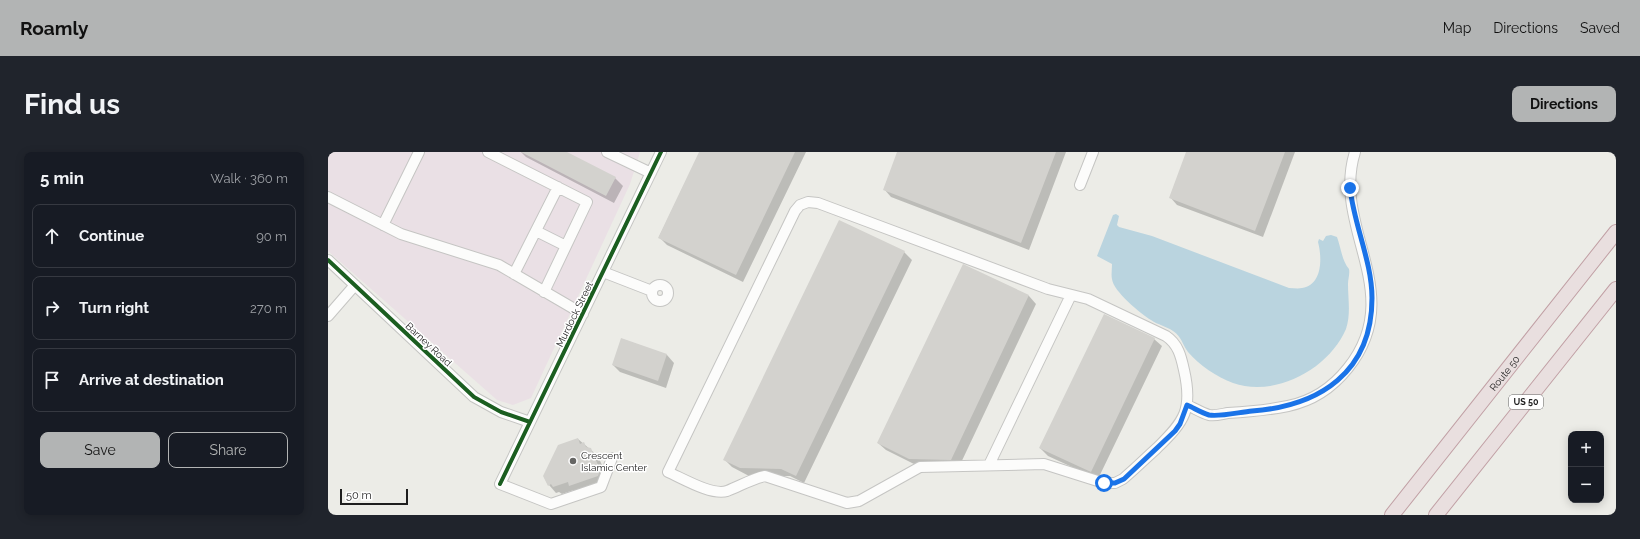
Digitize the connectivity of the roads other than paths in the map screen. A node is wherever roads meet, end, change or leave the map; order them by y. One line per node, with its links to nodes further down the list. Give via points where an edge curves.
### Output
1 (419, 152): 12 (street)
2 (488, 152): 7 (street)
3 (607, 152): 8 (street)
4 (661, 152): 8 (street, Murdock Street)
5 (1093, 152): 9 (street)
6 (1355, 152): 26 (street, via 1351,166 1352,208 1371,282 1372,299 1370,323 1356,358 1329,388 1293,405 1270,410 1210,415)
7 (501, 155): 10 (street)
8 (651, 173): 17 (street, Murdock Street)
9 (1080, 185)
10 (558, 187): 13 (street); 15 (street, via 588,202)
11 (328, 197): 12 (street)
12 (383, 225): 18 (street, via 401,234 499,265)
13 (536, 231): 15 (street); 18 (street)
14 (1616, 232): 30 (highway, Route 50)
15 (566, 246): 22 (street)
16 (328, 260): 19 (street, Barney Road)
17 (603, 272): 21 (street); 24 (street, Murdock Street)
18 (514, 274): 22 (street)
19 (355, 285): 25 (street); 27 (street, Barney Road, via 474,397 501,412)
20 (1616, 289): 31 (highway, US 50)
21 (652, 290)
22 (544, 292): 24 (street)
23 (1072, 295): 26 (street, via 1088,299 1172,340 1179,351 1187,382); 29 (street); 29 (street, via 1048,289 818,203 808,202 800,205 791,218 668,472 714,491 725,491 765,476 847,503 859,501 920,467)
24 (583, 314): 27 (street, Murdock Street)
25 (328, 316)
26 (1187, 405): 29 (street, via 1175,431 1120,482 1104,483 1044,464)
27 (530, 422): 28 (street, Murdock Street, via 500,484 551,504 601,487)
28 (612, 458)
29 (989, 465)
30 (1392, 515)
31 (1436, 515)

